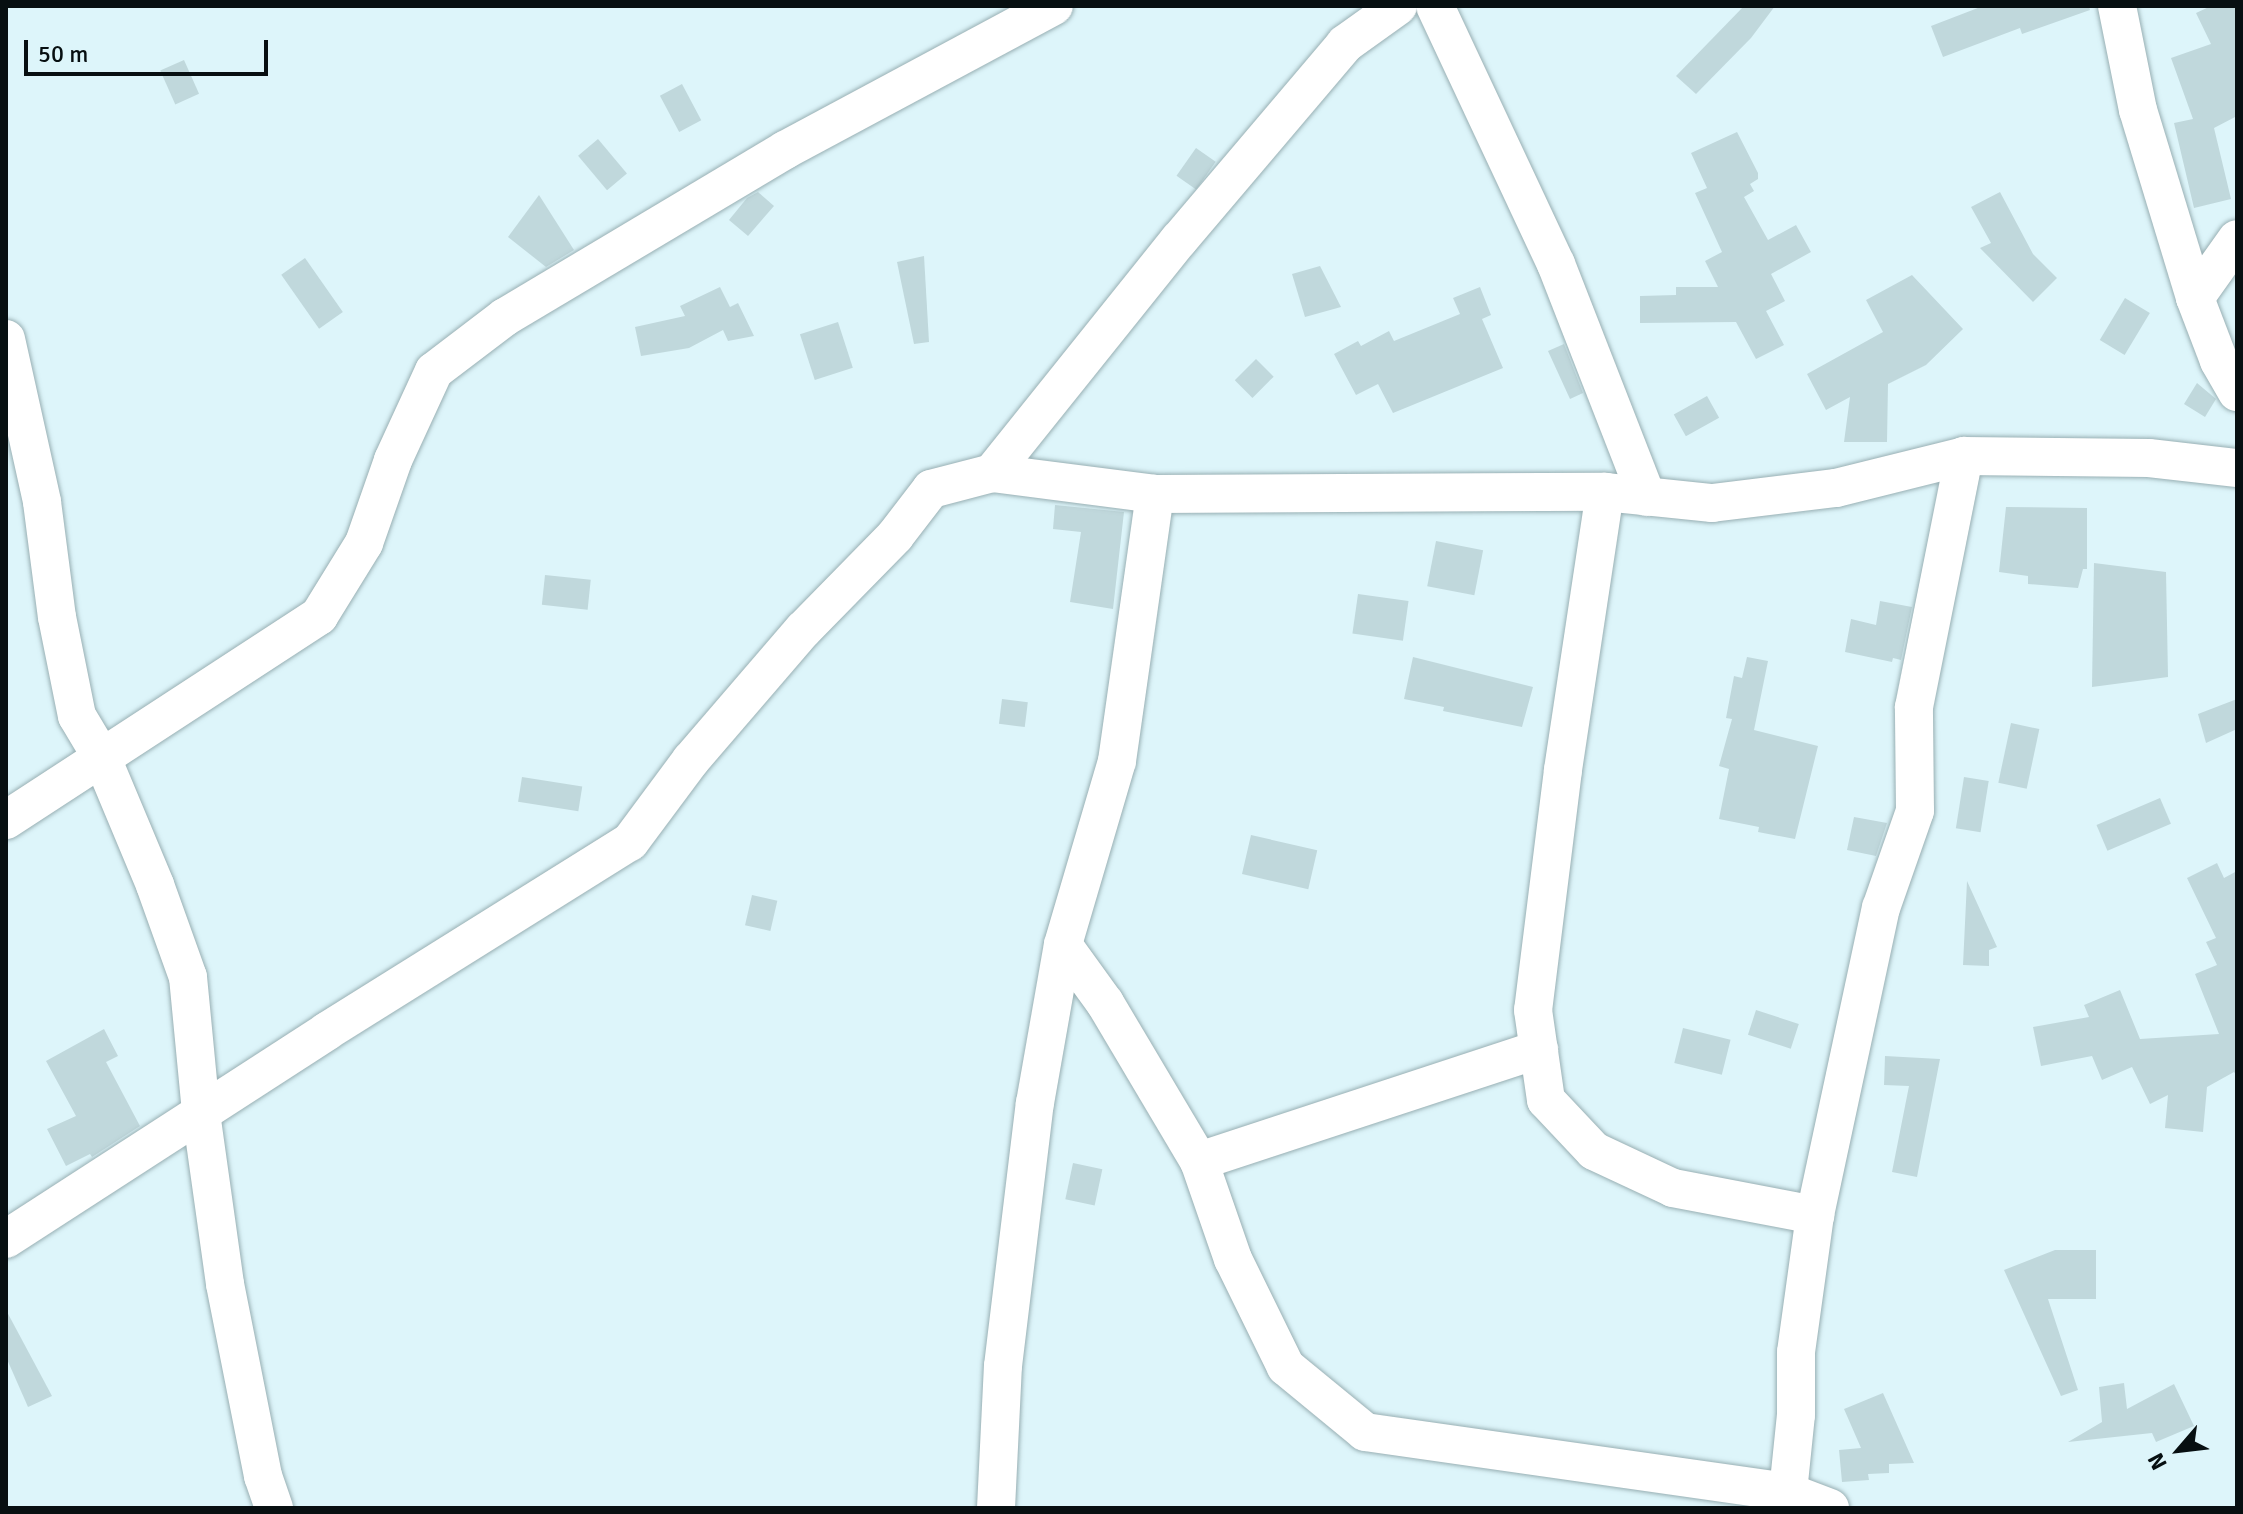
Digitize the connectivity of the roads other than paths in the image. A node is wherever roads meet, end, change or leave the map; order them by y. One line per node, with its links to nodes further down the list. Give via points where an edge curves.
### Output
1 (1054, 6): 15 (street, via 785,150 505,317 434,371 393,460 364,543 319,616)
2 (1398, 6): 11 (street, via 1345,44)
3 (1435, 6): 14 (street, via 1556,264)
4 (2117, 6): 6 (street, via 2138,110)
5 (2237, 239): 6 (street)
6 (2195, 298): 8 (street)
7 (6, 339): 15 (street, via 42,502 77,716)
8 (2237, 392)
9 (1964, 456): 10 (street, via 2149,458); 14 (street, via 1836,488 1712,503); 21 (street, via 1914,707 1915,811 1881,908)
10 (2237, 468)
11 (992, 473): 13 (street); 19 (street, via 931,489 895,536 803,630 691,760 630,842)
12 (1605, 492): 13 (street); 14 (street); 18 (street, via 1533,1010)
13 (1155, 494): 17 (street, via 1117,761)
14 (1647, 497)
15 (102, 758): 16 (street); 19 (street, via 188,977)
16 (6, 820)
17 (1063, 945): 20 (street, via 1105,1003); 25 (street, via 1035,1103 1003,1366)
18 (1539, 1049): 20 (street); 21 (street, via 1546,1100 1594,1151 1673,1188)
19 (201, 1113): 22 (street); 24 (street, via 225,1284)
20 (1199, 1161): 23 (street, via 1233,1259 1286,1367 1365,1432)
21 (1815, 1215): 23 (street, via 1796,1352)
22 (6, 1239)
23 (1790, 1500): 26 (street)
24 (274, 1508)
25 (996, 1508)
26 (1830, 1508)

